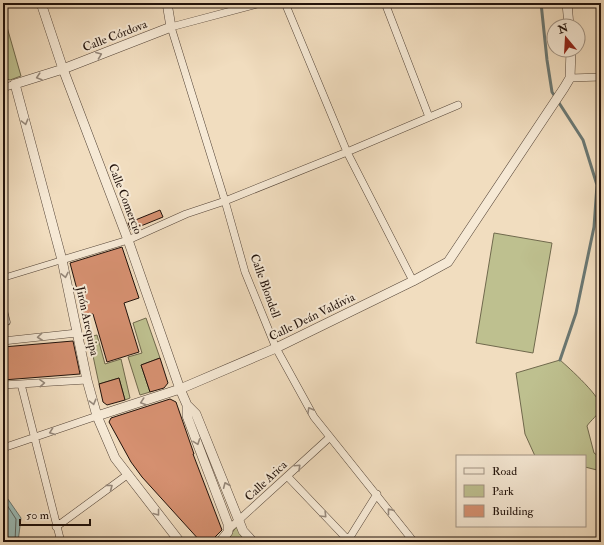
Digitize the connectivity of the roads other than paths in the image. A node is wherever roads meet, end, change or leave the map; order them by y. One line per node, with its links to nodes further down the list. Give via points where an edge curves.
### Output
1 (41, 3): 10 (street, Calle Comercio)
2 (167, 3): 8 (street, Calle Blondell)
3 (261, 3): 8 (street, Calle Córdova)
4 (285, 3): 17 (street)
5 (385, 3): 16 (street)
6 (567, 3): 7 (street)
7 (568, 18)
8 (171, 27): 10 (street, Calle Córdova, one-way to 8); 18 (street, Calle Blondell)
9 (571, 58): 12 (street)
10 (62, 69): 13 (street, Calle Córdova, one-way to 13); 19 (street, Calle Comercio)
11 (601, 77): 12 (street)
12 (570, 78): 22 (street, Calle Deán Valdivia, via 454,255 440,268)
13 (15, 84): 14 (street, Calle Córdova); 20 (street, Jirón Arequipa, one-way to 20)
14 (3, 88)
15 (458, 105): 16 (street)
16 (429, 117): 17 (street)
17 (347, 152): 18 (street); 22 (street)
18 (225, 201): 19 (street, via 186,214); 27 (street, Calle Blondell, via 245,272)
19 (128, 240): 20 (street); 31 (street, Calle Comercio)
20 (62, 260): 21 (street); 25 (street, Jirón Arequipa, one-way to 25)
21 (3, 278)
22 (413, 281): 27 (street, Calle Deán Valdivia)
23 (3, 306): 24 (street)
24 (7, 322)
25 (77, 333): 26 (street, one-way to 26); 28 (street, Jirón Arequipa)
26 (3, 341)
27 (276, 348): 31 (street, Calle Deán Valdivia); 34 (street, Calle Blondell, one-way to 27, via 314,417)
28 (87, 380): 29 (street, one-way to 28); 33 (street, Jirón Arequipa, one-way to 33)
29 (21, 384): 30 (street); 35 (street)
30 (3, 386)
31 (180, 389): 32 (street, Calle Comercio); 33 (street, Calle Deán Valdivia, one-way to 33)
32 (187, 405): 40 (street, Calle Comercio, one-way to 32, via 196,414); 42 (street, Calle Comercio, one-way to 42, via 187,416)
33 (97, 416): 35 (street, Calle Deán Valdivia, one-way to 35); 37 (street, Jirón Arequipa, via 115,458)
34 (330, 438): 38 (street, Calle Arica, one-way to 34); 39 (street, Calle Blondell)
35 (34, 439): 36 (street, Calle Deán Valdivia); 41 (street)
36 (3, 448)
37 (127, 475): 41 (street, one-way to 37); 45 (street, Jirón Arequipa, one-way to 45)
38 (288, 477): 40 (street, Calle Arica); 43 (street, one-way to 43)
39 (377, 494): 43 (street); 48 (street, Calle Blondell, one-way to 39)
40 (239, 522): 42 (street, Calle Arica); 47 (street, Calle Comercio)
41 (56, 527): 44 (street)
42 (229, 529): 46 (street, Calle Arica)
43 (347, 541)
44 (61, 542)
45 (180, 542)
46 (220, 542)
47 (253, 542)
48 (414, 542)

